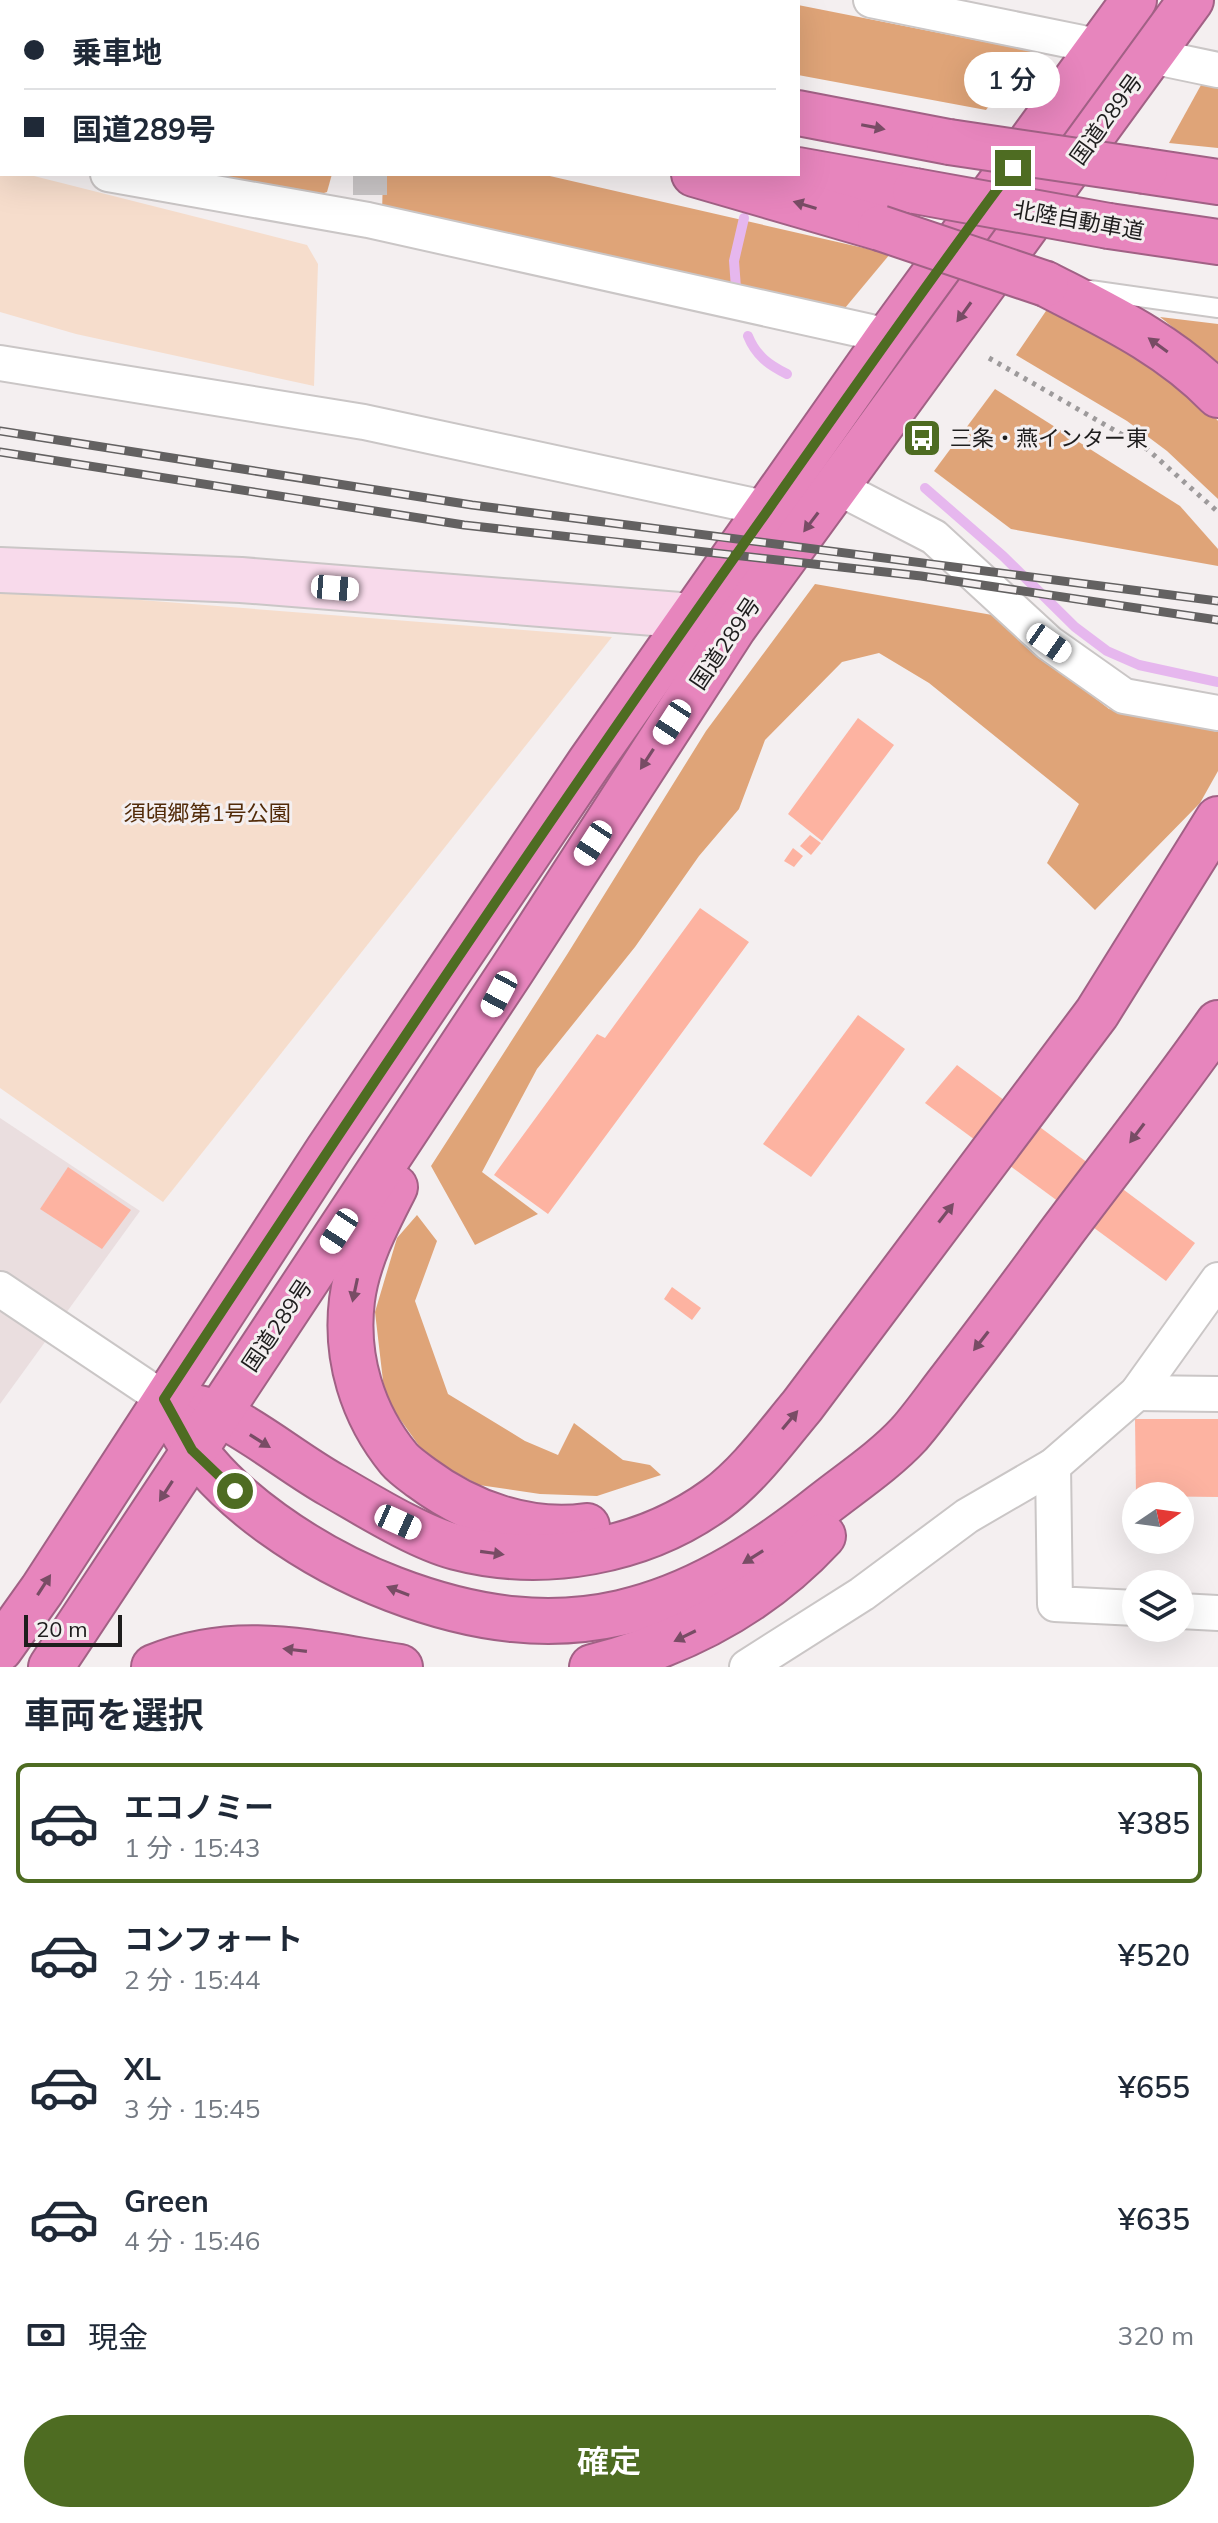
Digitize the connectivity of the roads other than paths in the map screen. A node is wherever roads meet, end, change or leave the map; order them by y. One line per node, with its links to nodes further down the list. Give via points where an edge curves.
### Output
1 (871, 0): 4 (street)
2 (1134, 0): 4 (highway, 国道289号)
3 (1191, 0): 5 (highway, 国道289号)
4 (1102, 47): 15 (highway, 国道289号)
5 (1151, 56): 6 (street); 18 (highway, 国道289号, one-way to 18)
6 (1218, 70)
7 (800, 113): 11 (highway, one-way to 11, bridge, via 949,142)
8 (800, 170): 12 (highway, 北陸自動車道, bridge)
9 (123, 176): 15 (street, via 369,208)
10 (701, 176): 13 (highway, one-way to 10, bridge)
11 (1218, 180)
12 (1218, 242)
13 (1046, 284): 14 (lane); 17 (highway, one-way to 13, via 1143,334)
14 (1218, 308)
15 (889, 336): 19 (highway, 国道289号)
16 (0, 363): 19 (street, via 364,422)
17 (1218, 395)
18 (837, 487): 22 (street, via 934,537 1049,643 1124,696); 25 (highway, 国道289号, one-way to 25, via 734,627)
19 (769, 509): 21 (highway, 国道289号)
20 (0, 570): 21 (street, via 241,580)
21 (692, 616): 34 (highway, 国道289号)
22 (1218, 713)
23 (1218, 819): 27 (highway)
24 (1218, 875): 27 (highway)
25 (512, 970): 35 (highway, 国道289号); 38 (highway, one-way to 38, via 363,1255 352,1299 351,1340 357,1383 375,1425 400,1461 440,1491 482,1513 526,1524 576,1527 624,1520 717,1485)
26 (1218, 1003): 29 (highway)
27 (1097, 1013): 38 (highway, one-way to 27)
28 (1218, 1023): 29 (highway)
29 (1184, 1071): 36 (highway, one-way to 36)
30 (1218, 1280): 32 (street)
31 (0, 1289): 34 (street)
32 (1137, 1393): 33 (street); 39 (street)
33 (1218, 1394)
34 (164, 1399): 35 (highway); 37 (highway); 43 (highway, 国道289号, one-way to 34)
35 (218, 1414): 37 (highway, 国道289号); 38 (highway, one-way to 38, via 398,1522 455,1547 512,1556 568,1555 625,1545 672,1527 718,1497)
36 (907, 1436): 37 (highway, one-way to 37, via 780,1540 728,1572 664,1601 609,1616 549,1623 426,1602 365,1578 311,1550 256,1511); 47 (highway, one-way to 47, via 837,1521 770,1584 675,1641)
37 (192, 1450): 44 (highway, 国道289号, one-way to 44)
38 (761, 1456)
39 (1053, 1466): 40 (street, via 1055,1604); 48 (street, via 967,1516 862,1594)
40 (1122, 1607)
41 (1194, 1612): 42 (street)
42 (1218, 1613)
43 (0, 1649)
44 (51, 1667)
45 (154, 1667): 46 (highway, one-way to 45, via 256,1646 214,1649)
46 (400, 1667)
47 (592, 1667)
48 (747, 1667)

